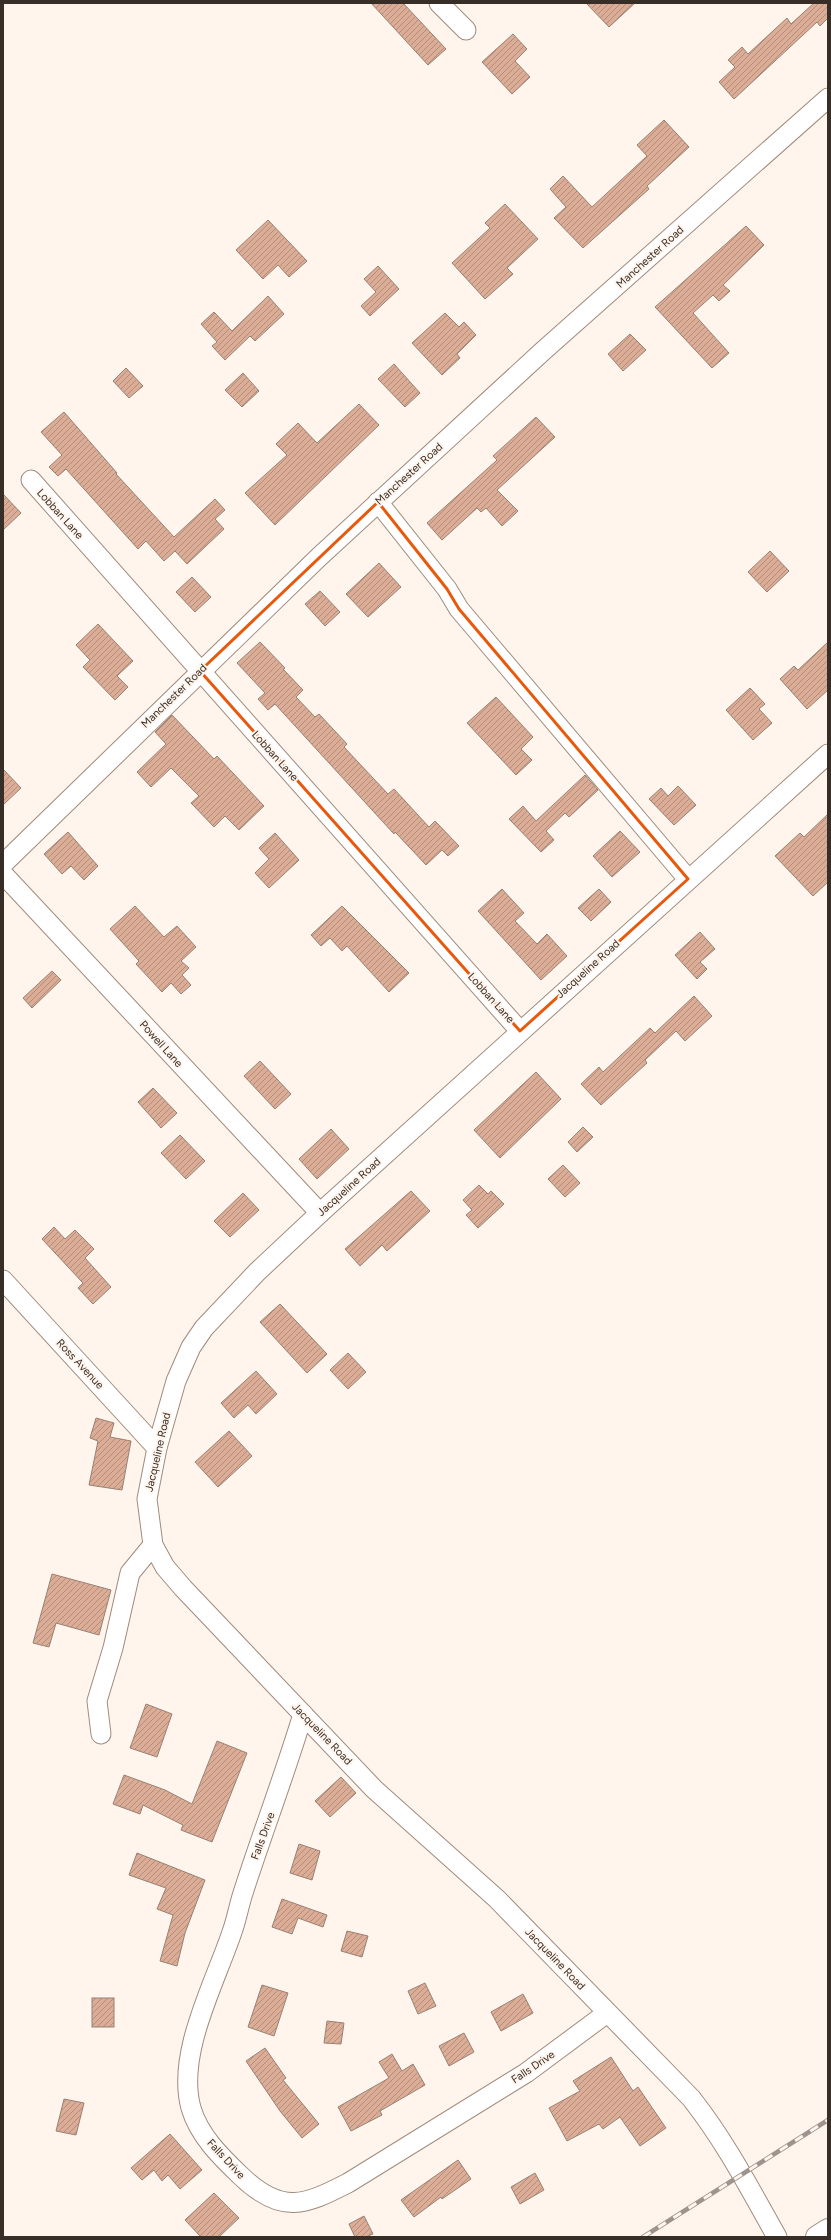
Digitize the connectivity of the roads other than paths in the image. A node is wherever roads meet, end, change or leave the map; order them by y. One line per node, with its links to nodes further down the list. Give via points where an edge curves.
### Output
1 (440, 3): 2 (street)
2 (466, 30)
3 (828, 98): 5 (street, Manchester Road, via 543,351)
4 (31, 480): 6 (street, Lobban Lane)
5 (378, 502): 6 (street, Manchester Road); 10 (street, via 447,589 459,609)
6 (200, 671): 8 (street, Manchester Road); 11 (street, Lobban Lane)
7 (828, 754): 10 (street, Jacqueline Road)
8 (3, 864)
9 (3, 874): 12 (street, Powell Lane)
10 (688, 879): 11 (street, Jacqueline Road)
11 (520, 1031): 12 (street, Jacqueline Road)
12 (320, 1213): 14 (street, Jacqueline Road, via 252,1277 204,1328 191,1347 176,1381)
13 (3, 1280): 14 (street, Ross Avenue)
14 (157, 1448): 15 (street, Jacqueline Road, via 148,1499)
15 (154, 1545): 16 (street, Jacqueline Road, via 165,1567 183,1588); 17 (street, via 130,1573 114,1648 96,1701)
16 (303, 1714): 18 (street, Jacqueline Road, via 374,1789 497,1899); 18 (street, Falls Drive, via 284,1777 243,1892 233,1930 197,2029 187,2069 191,2108 208,2141 224,2160 246,2181 281,2202 304,2203 319,2198 348,2183 526,2073)
17 (101, 1734)
18 (607, 2013): 20 (street, Jacqueline Road, via 691,2098 711,2124)
19 (828, 2230): 21 (main road)
20 (777, 2237)
21 (817, 2237)

